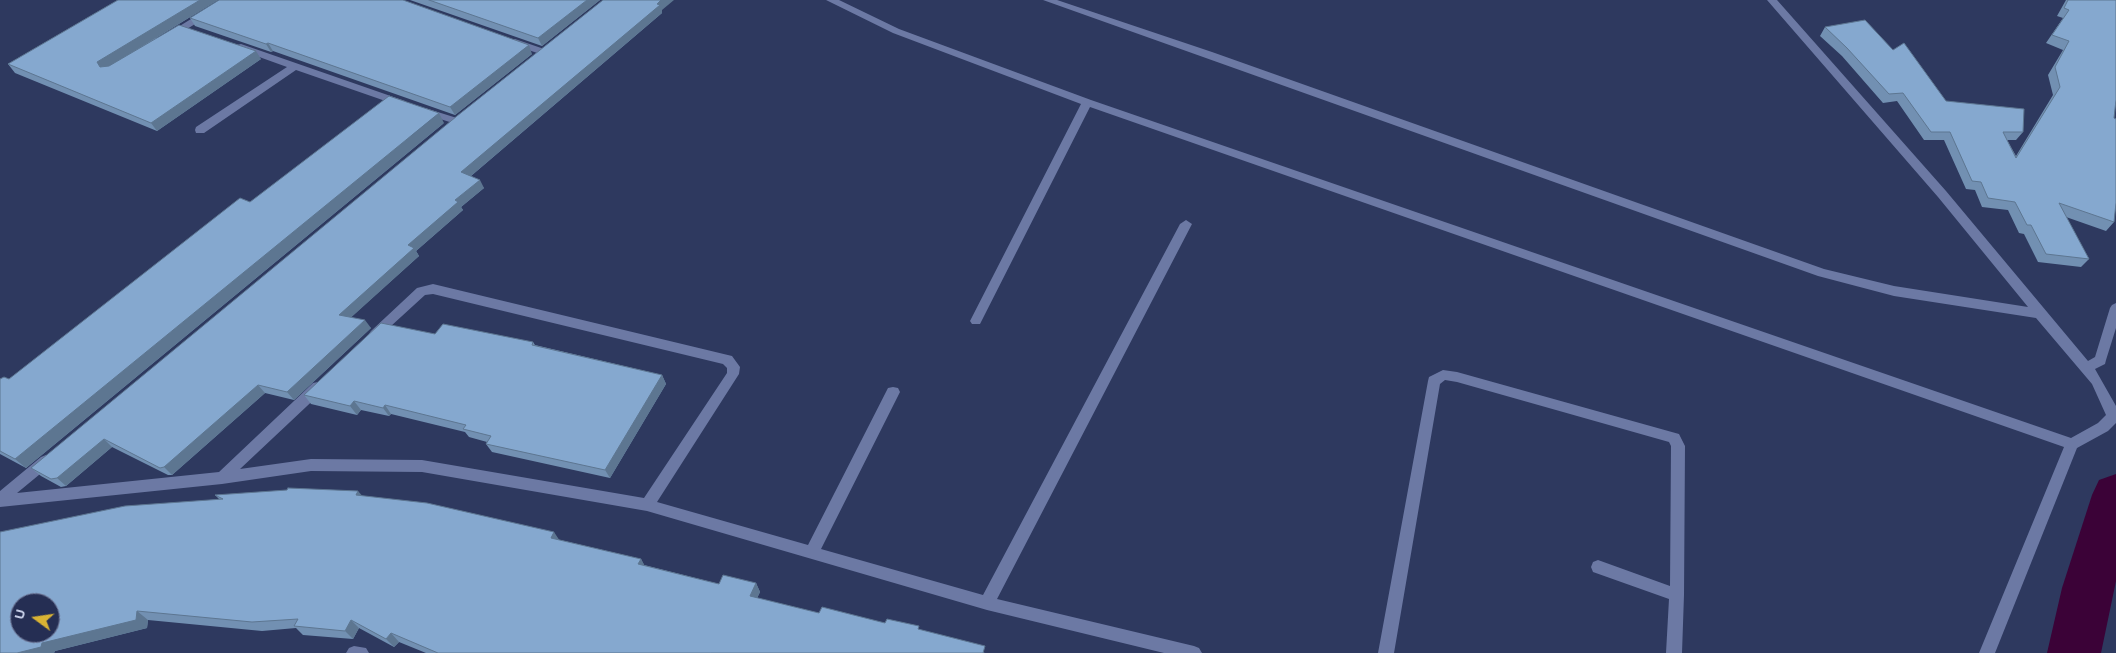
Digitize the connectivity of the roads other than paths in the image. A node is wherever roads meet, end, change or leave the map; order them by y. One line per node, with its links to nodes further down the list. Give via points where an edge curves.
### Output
1 (229, 0): 6 (street, via 188,29)
2 (831, 0): 10 (street, via 896,31)
3 (1048, 0): 15 (street, via 1218,57 1822,273 1894,291)
4 (1772, 0): 15 (street, via 1942,194)
5 (506, 39): 8 (street, via 547,49)
6 (159, 42)
7 (230, 44): 9 (street)
8 (529, 64)
9 (295, 66): 11 (street); 12 (street)
10 (1087, 102): 16 (street); 21 (street)
11 (456, 122)
12 (200, 130)
13 (1186, 224): 29 (street)
14 (2116, 308): 18 (street, via 2100,360)
15 (2040, 314): 18 (street)
16 (976, 321)
17 (365, 343): 25 (street, via 422,291 433,289 727,360 734,367 733,374)
18 (2087, 368): 21 (street, via 2097,381 2113,418 2103,428)
19 (329, 377): 23 (street)
20 (893, 392): 26 (street)
21 (2072, 444): 35 (street)
22 (53, 455): 24 (street)
23 (222, 478): 24 (street); 25 (street, via 311,465 422,466)
24 (0, 500)
25 (647, 505): 26 (street)
26 (812, 552): 29 (street)
27 (1598, 567): 28 (street)
28 (1677, 595): 33 (street, via 1678,446 1674,438 1443,375 1434,381); 34 (street)
29 (987, 603): 32 (street)
30 (354, 653): 31 (street)
31 (361, 653)
32 (1194, 653)
33 (1386, 653)
34 (1674, 653)
35 (1987, 653)

